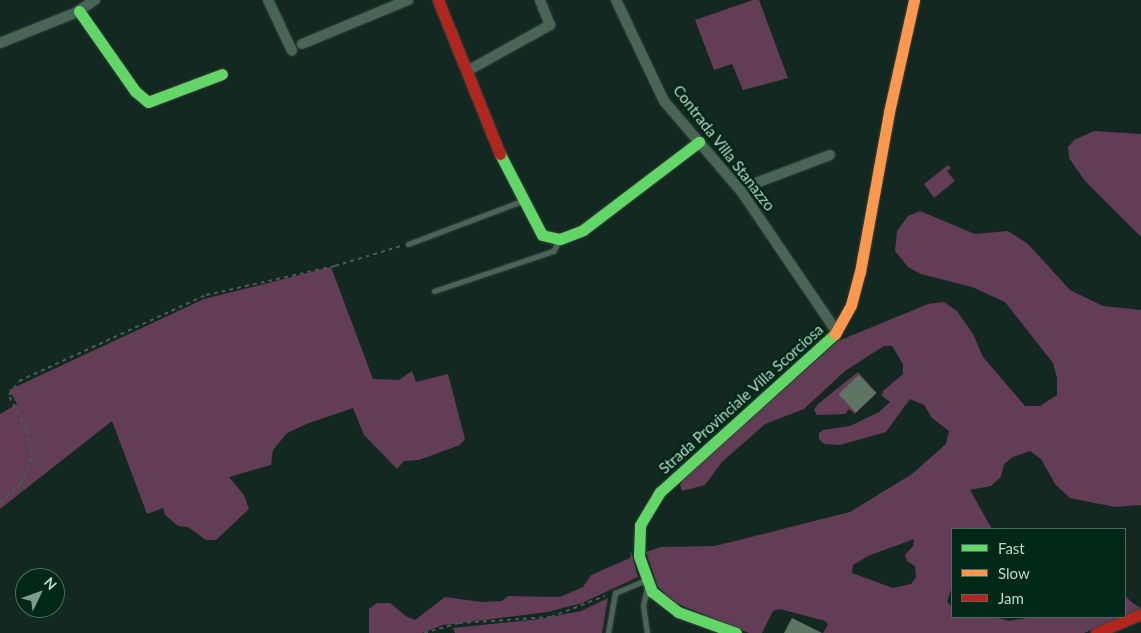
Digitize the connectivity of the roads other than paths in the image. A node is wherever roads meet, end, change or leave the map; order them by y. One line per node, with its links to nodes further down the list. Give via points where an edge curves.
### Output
1 (95, 0): 8 (street)
2 (268, 0): 11 (street)
3 (408, 0): 10 (street)
4 (438, 0): 12 (street)
5 (540, 0): 12 (street, via 550,25)
6 (616, 0): 14 (street, Contrada Villa Stanazzo, via 664,101)
7 (914, 0): 21 (street, Strada Provinciale Villa Scorciosa, via 889,112 860,272 850,306)
8 (79, 11): 9 (street); 13 (street, via 135,90 148,102)
9 (0, 43)
10 (302, 44)
11 (292, 51)
12 (469, 70): 17 (street, via 507,172)
13 (222, 74)
14 (699, 142): 16 (street, Contrada Villa Stanazzo); 18 (street, via 583,230)
15 (830, 155): 16 (street)
16 (740, 189): 21 (street, Contrada Villa Stanazzo)
17 (522, 201): 18 (street, via 542,235); 19 (lane)
18 (560, 238): 20 (lane, via 553,251)
19 (408, 244)
20 (434, 291)
21 (837, 332): 22 (street, Strada Provinciale Villa Scorciosa, via 660,492 640,525 639,556)
22 (647, 582): 24 (lane, via 614,592); 25 (lane, via 643,606); 26 (street, via 652,592 678,612)
23 (1141, 614): 27 (street)
24 (608, 633)
25 (647, 633)
26 (736, 633)
27 (1096, 633)

